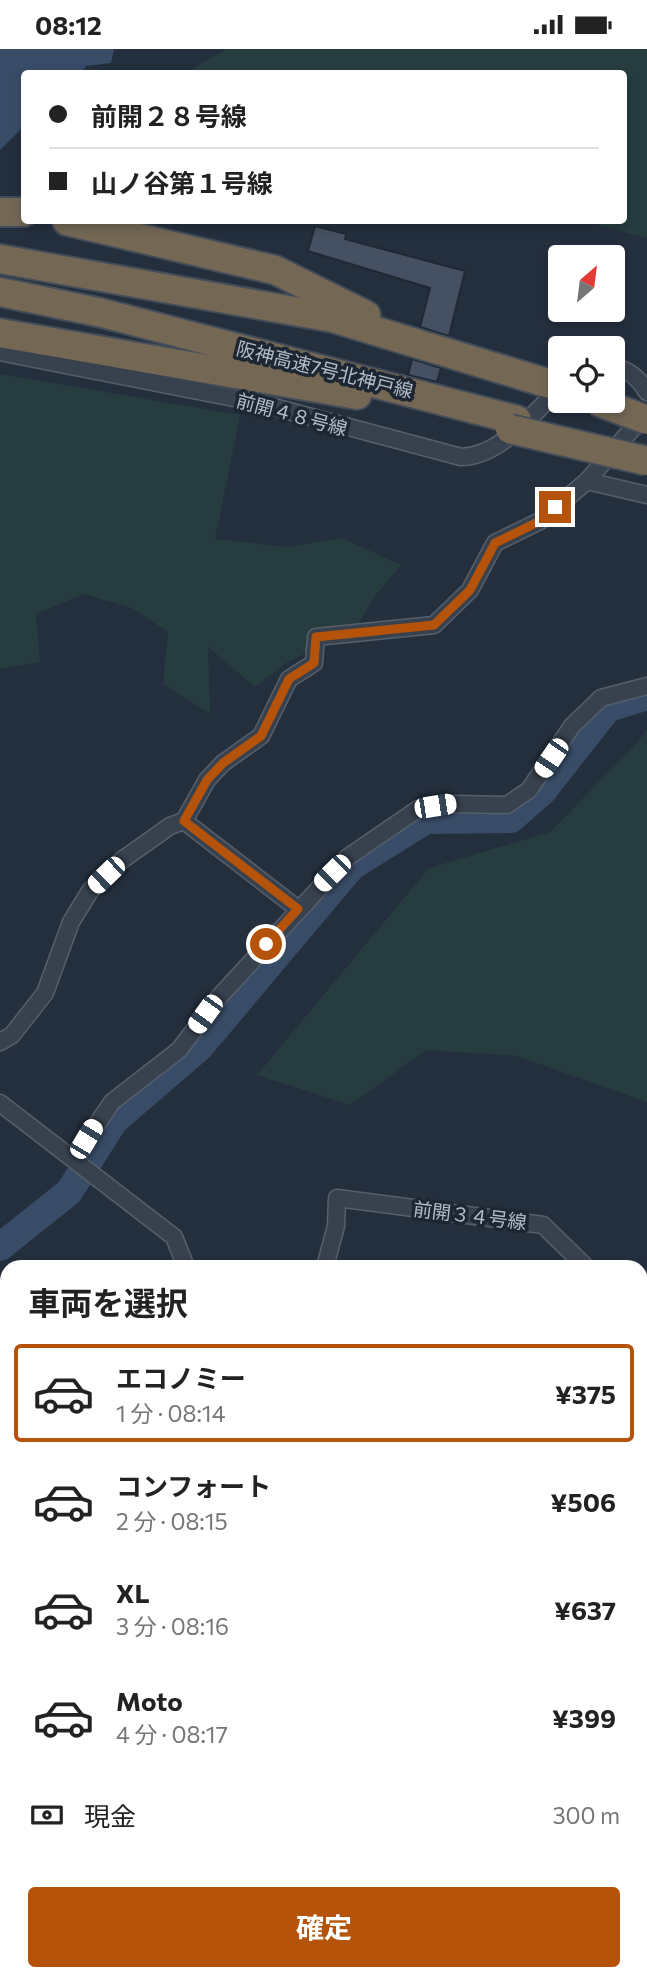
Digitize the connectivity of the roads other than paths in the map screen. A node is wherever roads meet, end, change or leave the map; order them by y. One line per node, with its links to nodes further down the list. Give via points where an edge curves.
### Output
1 (0, 212): 2 (highway)
2 (21, 212)
3 (80, 224): 7 (highway, via 275,270)
4 (0, 259): 7 (highway, via 333,318)
5 (0, 292): 16 (highway, 阪神高速7号北神戸線, via 102,313)
6 (0, 333): 16 (highway)
7 (428, 345): 10 (highway)
8 (0, 352): 12 (street, 前開４８号線, via 213,393 461,457 480,456 498,446)
9 (625, 369): 11 (street)
10 (548, 383)
11 (647, 392)
12 (548, 399)
13 (625, 412): 15 (highway, bridge)
14 (647, 412): 18 (street)
15 (647, 420)
16 (514, 424): 17 (highway, bridge)
17 (647, 460)
18 (587, 481): 19 (street); 21 (street, via 540,521 495,543 470,590 434,625 316,637 314,663 289,679 261,736 207,780)
19 (647, 495)
20 (647, 686): 22 (street, via 601,698 572,726 529,790 507,805 418,809 348,857)
21 (184, 821): 22 (street); 23 (street, via 122,860 90,891 71,922 45,993 12,1035)
22 (298, 909): 25 (street, via 219,997 179,1050 113,1102)
23 (0, 1042)
24 (0, 1103): 25 (street)
25 (75, 1159): 26 (street, via 174,1237)
26 (183, 1260)
27 (327, 1260): 28 (street, 前開３４号線, via 336,1226 337,1198 543,1224)
28 (579, 1260)

